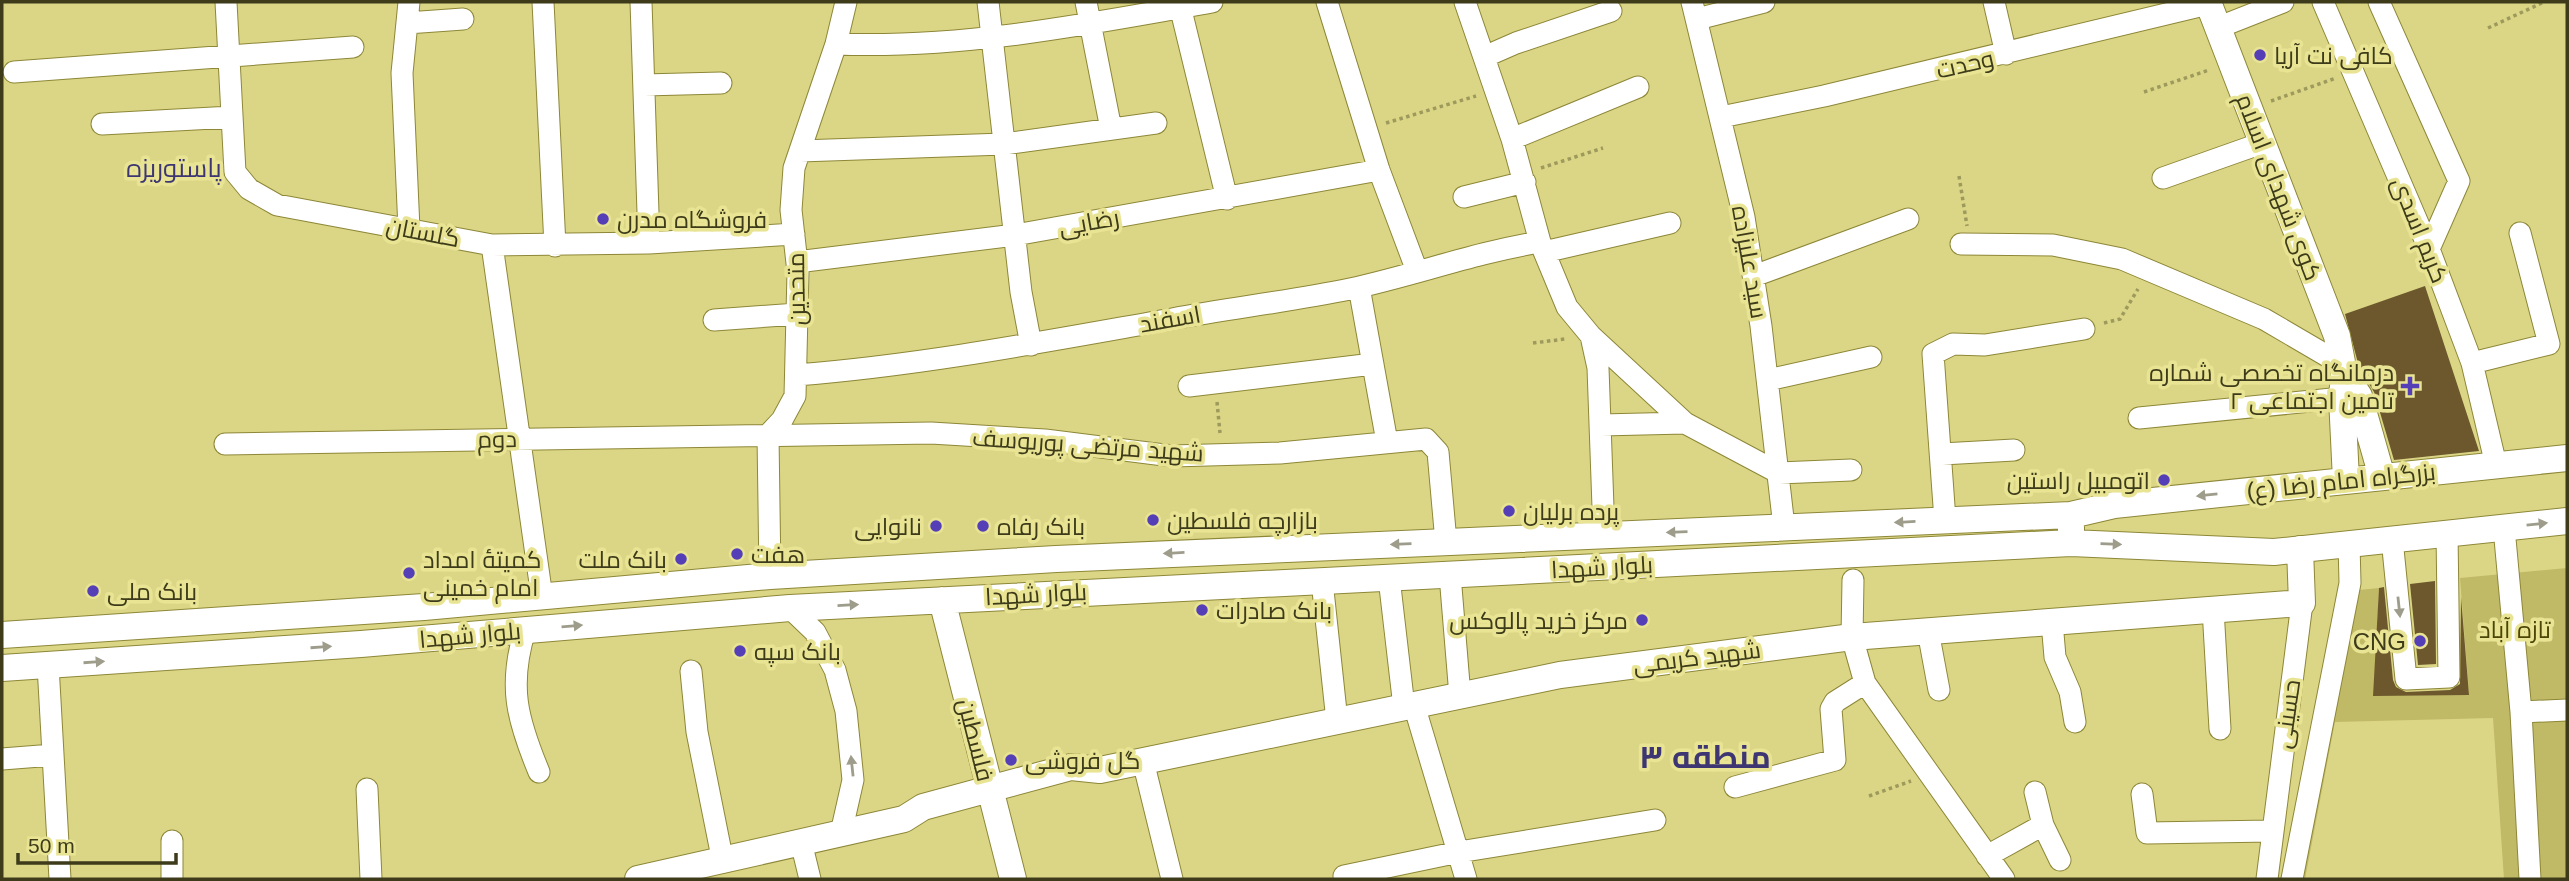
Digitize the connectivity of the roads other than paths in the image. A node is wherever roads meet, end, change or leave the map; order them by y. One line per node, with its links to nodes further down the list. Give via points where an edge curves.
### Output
1 (226, 2): 26 (street, گلستان)
2 (543, 2): 55 (street)
3 (641, 2): 30 (street)
4 (846, 2): 23 (street, متحدین)
5 (988, 2): 22 (street)
6 (1212, 2): 14 (street)
7 (1327, 2): 41 (street)
8 (1465, 2): 27 (street)
9 (1764, 2): 16 (street)
10 (1994, 2): 25 (street)
11 (2283, 2): 18 (street, وحدت)
12 (2323, 2): 57 (street, کریم اسدی)
13 (2379, 2): 57 (street, via 2459,181)
14 (1180, 5): 20 (street); 45 (street)
15 (2174, 7): 18 (street, وحدت); 25 (street, وحدت)
16 (1695, 10): 33 (street, سید علیزاده)
17 (1611, 11): 27 (street)
18 (2211, 11): 38 (main road, کوی شهدای اسلام)
19 (408, 12): 21 (street); 48 (street, via 402,73)
20 (1087, 12): 22 (street); 36 (street)
21 (463, 19)
22 (990, 36): 23 (street, via 914,44); 39 (street)
23 (836, 44): 40 (street, متحدین)
24 (353, 47): 26 (street)
25 (2006, 54): 33 (street, وحدت)
26 (229, 55): 28 (street); 32 (street, گلستان)
27 (1484, 57): 37 (street)
28 (14, 72)
29 (721, 83): 30 (street)
30 (644, 85): 52 (street)
31 (1638, 87): 37 (street)
32 (232, 117): 35 (street); 48 (street, گلستان, via 235,172 249,189 277,205)
33 (1721, 117): 60 (street, سید علیزاده)
34 (1156, 123): 36 (street)
35 (102, 124)
36 (1111, 129): 39 (street)
37 (1512, 139): 42 (street)
38 (2262, 143): 43 (street); 71 (main road, کوی شهدای اسلام)
39 (1004, 144): 40 (street); 51 (street)
40 (800, 150): 50 (street, متحدین, via 794,168)
41 (1380, 170): 45 (street, رضایی); 59 (street)
42 (1523, 178): 44 (street); 56 (street)
43 (2163, 178)
44 (1464, 197)
45 (1227, 199): 51 (street, رضایی)
46 (1908, 219): 60 (street)
47 (1670, 223): 56 (street, اسفند)
48 (409, 229): 54 (street, گلستان)
49 (2520, 233): 68 (street, via 2549,344)
50 (794, 234): 52 (street, گلستان); 58 (street, متحدین)
51 (1015, 235): 58 (street, رضایی); 66 (street)
52 (649, 243): 55 (street, گلستان)
53 (1966, 244): 71 (street, via 2053,245 2122,259 2264,319 2329,357)
54 (492, 245): 55 (street, گلستان); 78 (street)
55 (555, 246)
56 (1542, 247): 59 (street, اسفند, via 1484,251); 65 (street, via 1567,307)
57 (2429, 249): 68 (street, کریم اسدی)
58 (797, 262): 62 (street, متحدین)
59 (1417, 271): 61 (street, اسفند)
60 (1754, 276): 72 (street, سید علیزاده)
61 (1359, 286): 66 (street, اسفند); 69 (street)
62 (797, 314): 63 (street); 70 (street, متحدین)
63 (714, 320)
64 (2084, 329): 82 (street, via 1985,345 1953,344 1933,354)
65 (1591, 336): 75 (street); 76 (street)
66 (1031, 345): 70 (street, اسفند, via 891,367)
67 (1871, 357): 72 (street)
68 (2472, 363): 84 (street, کریم اسدی)
69 (1373, 364): 73 (street); 79 (street)
70 (796, 374): 77 (street, متحدین, via 795,396)
71 (2343, 375): 74 (street); 87 (main road, کوی شهدای اسلام, via 2359,396); 88 (main road, کوی شهدای اسلام)
72 (1769, 380): 86 (street, سید علیزاده)
73 (1189, 386)
74 (2139, 418)
75 (1685, 423): 76 (street); 86 (street)
76 (1601, 425): 96 (street)
77 (768, 435): 78 (street, دوم); 79 (street, شهید مرتضی پوریوسف, via 931,433 1045,440 1172,456 1279,453); 104 (street)
78 (519, 439): 80 (street, دوم); 108 (street)
79 (1387, 442): 98 (street, شهید مرتضی پوریوسف, via 1426,439 1438,452)
80 (225, 444)
81 (2014, 450): 82 (street)
82 (1942, 454): 91 (street)
83 (2567, 457): 84 (main road, بزرگراه امام رضا (ع))
84 (2496, 465): 87 (main road, بزرگراه امام رضا (ع))
85 (1851, 470): 86 (street)
86 (1779, 473): 93 (street, سید علیزاده)
87 (2382, 477): 88 (main road, بزرگراه امام رضا (ع))
88 (2346, 480): 89 (main road, بزرگراه امام رضا (ع), one-way to 89, via 2114,505)
89 (2071, 515): 90 (main road, بلوار شهدا); 99 (main road)
90 (2000, 517): 91 (main road, بلوار شهدا); 101 (main road)
91 (1945, 520): 93 (main road, بلوار شهدا, one-way to 93)
92 (2567, 521): 94 (main road, one-way to 92)
93 (1784, 527): 96 (main road, بلوار شهدا, one-way to 96)
94 (2504, 528): 95 (main road); 130 (street)
95 (2447, 533): 97 (main road); 97 (street, one-way to 95, via 2406,679 2449,677)
96 (1604, 535): 98 (main road, بلوار شهدا)
97 (2392, 539): 100 (main road)
98 (1446, 542): 104 (main road, بلوار شهدا, one-way to 104)
99 (2071, 543): 101 (main road, بلوار شهدا); 102 (main road, بلوار شهدا, one-way to 102)
100 (2349, 543): 102 (main road); 164 (street, via 2350,583)
101 (2000, 547): 103 (main road, بلوار شهدا)
102 (2287, 550): 110 (main road, حسینی)
103 (1450, 575): 105 (main road, بلوار شهدا); 127 (street)
104 (770, 576): 108 (main road, بلوار شهدا)
105 (1389, 578): 107 (main road, بلوار شهدا); 128 (street)
106 (1853, 580): 119 (street)
107 (1322, 581): 109 (main road, بلوار شهدا); 131 (street)
108 (542, 597): 111 (main road, بلوار شهدا)
109 (942, 600): 112 (main road, بلوار شهدا, one-way to 109); 142 (main road, فلسطین)
110 (2302, 603): 113 (main road, شهید کریمی); 145 (street, حسینی)
111 (424, 607): 114 (main road, بلوار شهدا); 120 (main road, via 416,624)
112 (790, 608): 116 (main road, بلوار شهدا, one-way to 112); 146 (street, one-way to 112, via 853,780 846,711 835,670 820,642)
113 (2213, 609): 115 (main road, شهید کریمی); 133 (street)
114 (358, 610): 118 (main road, بلوار شهدا); 121 (main road, via 374,621 375,630)
115 (2052, 622): 117 (main road, شهید کریمی); 132 (street, via 2055,657 2070,692)
116 (525, 630): 120 (main road, بلوار شهدا); 137 (street, via 517,656 515,697)
117 (1927, 631): 119 (main road, شهید کریمی); 126 (street)
118 (2, 635)
119 (1852, 637): 125 (street); 127 (main road, شهید کریمی, via 1560,675)
120 (428, 638): 121 (main road, بلوار شهدا)
121 (361, 644): 122 (main road, بلوار شهدا, one-way to 121)
122 (48, 665): 123 (main road, بلوار شهدا); 134 (street)
123 (2, 668)
124 (691, 671): 152 (street, via 697,732)
125 (1864, 683): 138 (street, via 1831,709 1835,760); 150 (street)
126 (1939, 690)
127 (1460, 696): 128 (main road, شهید کریمی)
128 (1409, 706): 131 (main road, شهید کریمی); 149 (street)
129 (2567, 710): 130 (street)
130 (2521, 712): 165 (street)
131 (1338, 721): 136 (main road, شهید کریمی)
132 (2075, 722)
133 (2220, 729)
134 (54, 755): 135 (street); 154 (street)
135 (2, 759)
136 (1143, 761): 142 (main road, شهید کریمی, via 1100,770 1076,785); 160 (street)
137 (539, 772)
138 (1735, 787)
139 (367, 789): 156 (street)
140 (2035, 792): 144 (street)
141 (2142, 794): 145 (street, via 2147,833)
142 (991, 798): 146 (main road, شهید کریمی, via 924,824 904,819); 159 (main road, فلسطین)
143 (1655, 820): 149 (street)
144 (2043, 825): 150 (street); 151 (street)
145 (2271, 831): 163 (street, حسینی)
146 (841, 833): 148 (main road, شهید کریمی)
147 (172, 841): 155 (street)
148 (801, 842): 152 (main road, شهید کریمی); 158 (street)
149 (1459, 852): 153 (street); 161 (street)
150 (1987, 856): 162 (street)
151 (2060, 860)
152 (723, 862): 157 (main road, شهید کریمی)
153 (1344, 876)
154 (60, 879)
155 (172, 879)
156 (371, 879)
157 (638, 879)
158 (810, 879)
159 (1013, 879)
160 (1172, 879)
161 (1466, 879)
162 (2004, 879)
163 (2267, 879)
164 (2292, 879)
165 (2530, 879)

